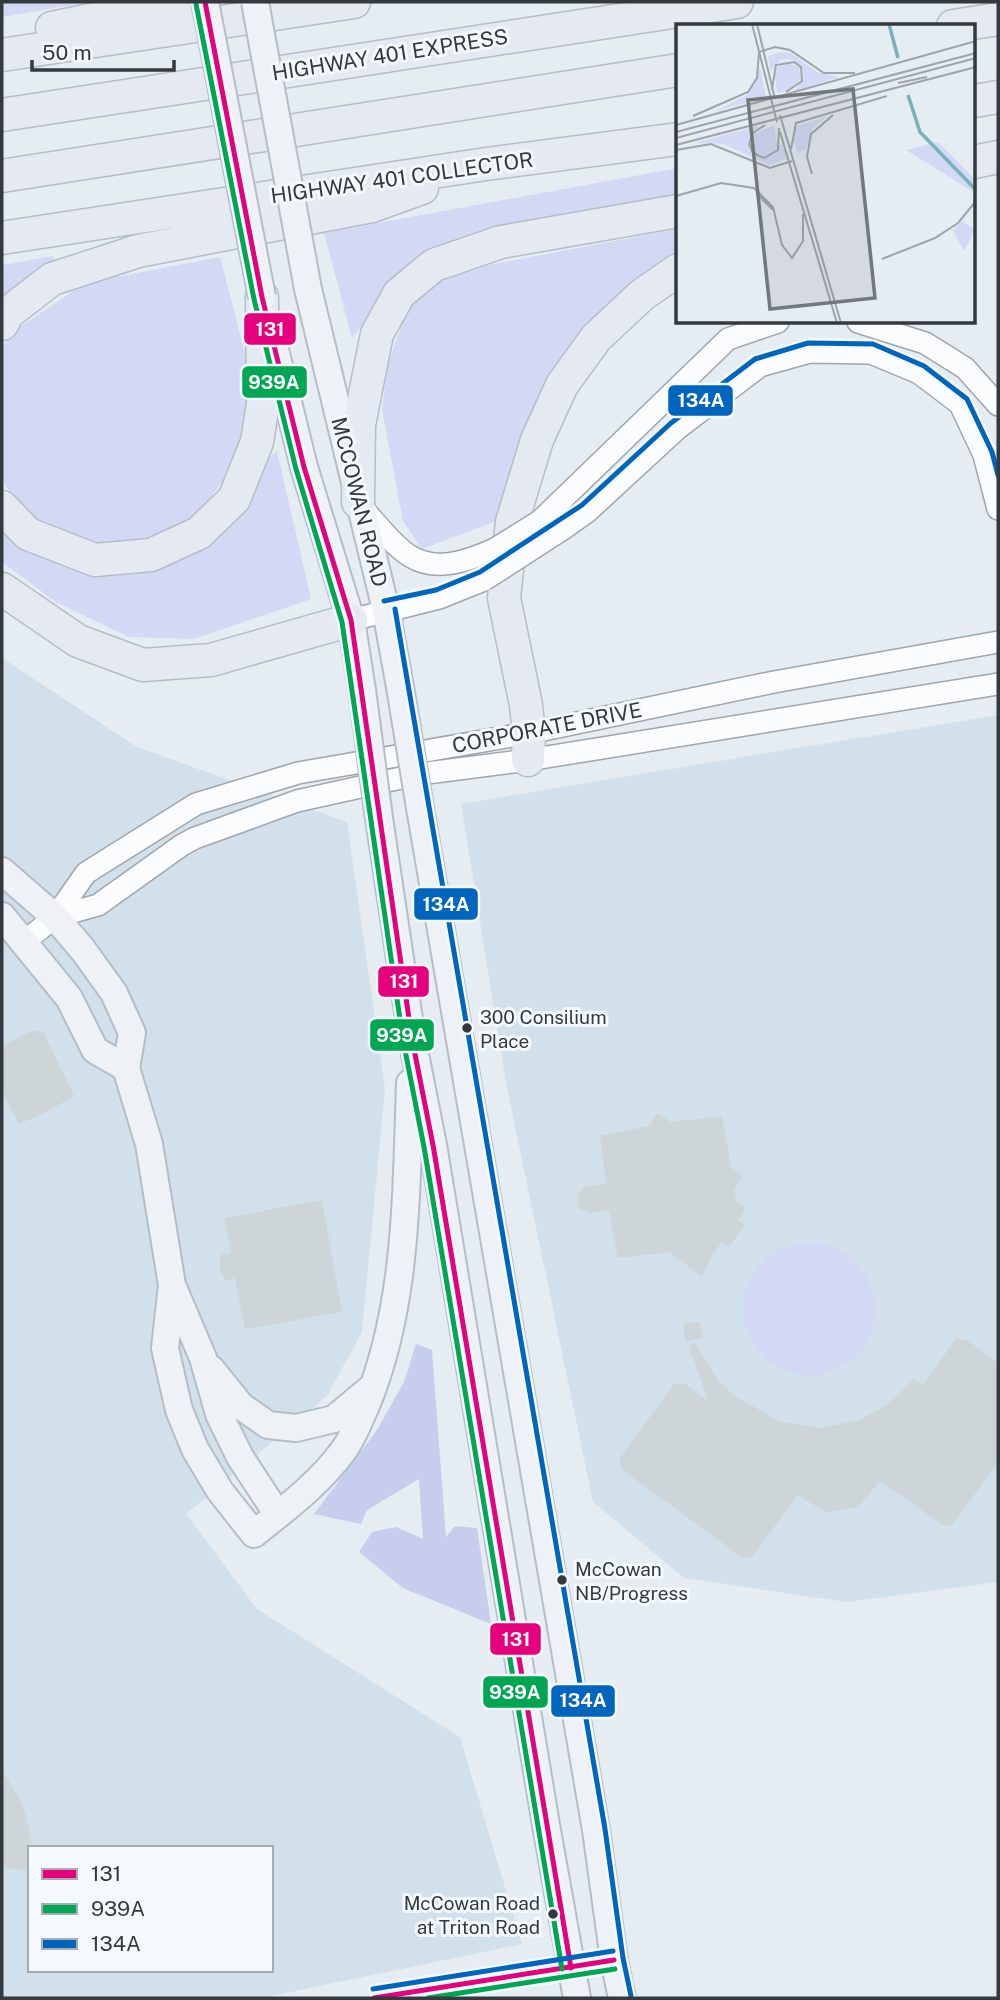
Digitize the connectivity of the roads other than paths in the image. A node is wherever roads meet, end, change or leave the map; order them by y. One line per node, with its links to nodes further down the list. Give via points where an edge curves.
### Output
1 (177, 2): 8 (highway)
2 (205, 2): 22 (main road, MCCOWAN ROAD, bridge)
3 (255, 2): 27 (main road, MCCOWAN ROAD, bridge, via 308,289)
4 (354, 2): 9 (highway)
5 (737, 2): 13 (highway, HIGHWAY 401 EXPRESS)
6 (998, 19): 7 (highway)
7 (966, 24)
8 (2, 38)
9 (2, 55)
10 (676, 70): 18 (highway)
11 (998, 97): 12 (highway)
12 (976, 101)
13 (2, 115)
14 (676, 139): 17 (highway, HIGHWAY 401 COLLECTOR)
15 (998, 157): 16 (highway)
16 (976, 162)
17 (486, 164): 20 (highway, HIGHWAY 401 COLLECTOR); 23 (highway, via 372,206 138,251 52,279 8,313)
18 (2, 176)
19 (676, 211): 27 (highway, via 501,242 434,264 399,294 377,334 368,379 359,425)
20 (2, 238)
21 (676, 271): 37 (highway, via 642,295 596,338 562,385 537,440 512,522 505,598 526,705)
22 (262, 297): 28 (highway, via 263,404 257,442 234,499 199,533 151,555 95,560 28,534); 32 (main road, MCCOWAN ROAD, via 304,467)
23 (2, 324)
24 (772, 324): 27 (street, bridge, via 728,339 540,521 466,562 438,564 410,556)
25 (864, 324): 26 (street, via 935,349 965,368)
26 (998, 405)
27 (358, 502): 31 (main road, MCCOWAN ROAD)
28 (2, 507)
29 (998, 509): 31 (street, bridge, via 984,455 960,404 919,373 871,353 810,352 760,366 677,429 587,512 484,580 439,598)
30 (2, 589): 32 (highway, via 78,640 143,665 211,660)
31 (386, 610): 32 (street); 49 (main road, MCCOWAN ROAD, bridge)
32 (351, 621): 42 (main road, MCCOWAN ROAD, bridge)
33 (998, 642): 34 (street, CORPORATE DRIVE)
34 (774, 682): 36 (street); 37 (street, CORPORATE DRIVE)
35 (998, 684): 36 (street, CORPORATE DRIVE)
36 (781, 720): 37 (street, CORPORATE DRIVE)
37 (528, 747): 40 (street, CORPORATE DRIVE, via 297,801 195,838 98,905); 40 (street, CORPORATE DRIVE, via 298,773 195,804 86,873)
38 (2, 871): 40 (main road)
39 (2, 916): 41 (main road)
40 (55, 916): 41 (street, CORPORATE DRIVE); 43 (main road, via 114,993 132,1032)
41 (24, 942): 43 (main road, via 69,998 95,1050)
42 (412, 1039): 46 (main road, via 400,1268 391,1327); 48 (main road, MCCOWAN ROAD)
43 (126, 1068): 44 (main road, via 149,1144)
44 (172, 1285): 45 (main road); 47 (main road, via 165,1348 179,1410 195,1449 219,1492 254,1534)
45 (203, 1358): 46 (main road, via 241,1406 268,1425 296,1428 334,1419); 47 (main road, via 219,1414 234,1446)
46 (375, 1385): 47 (main road, via 343,1452)
47 (278, 1514)
48 (577, 1998)
49 (622, 1998)

